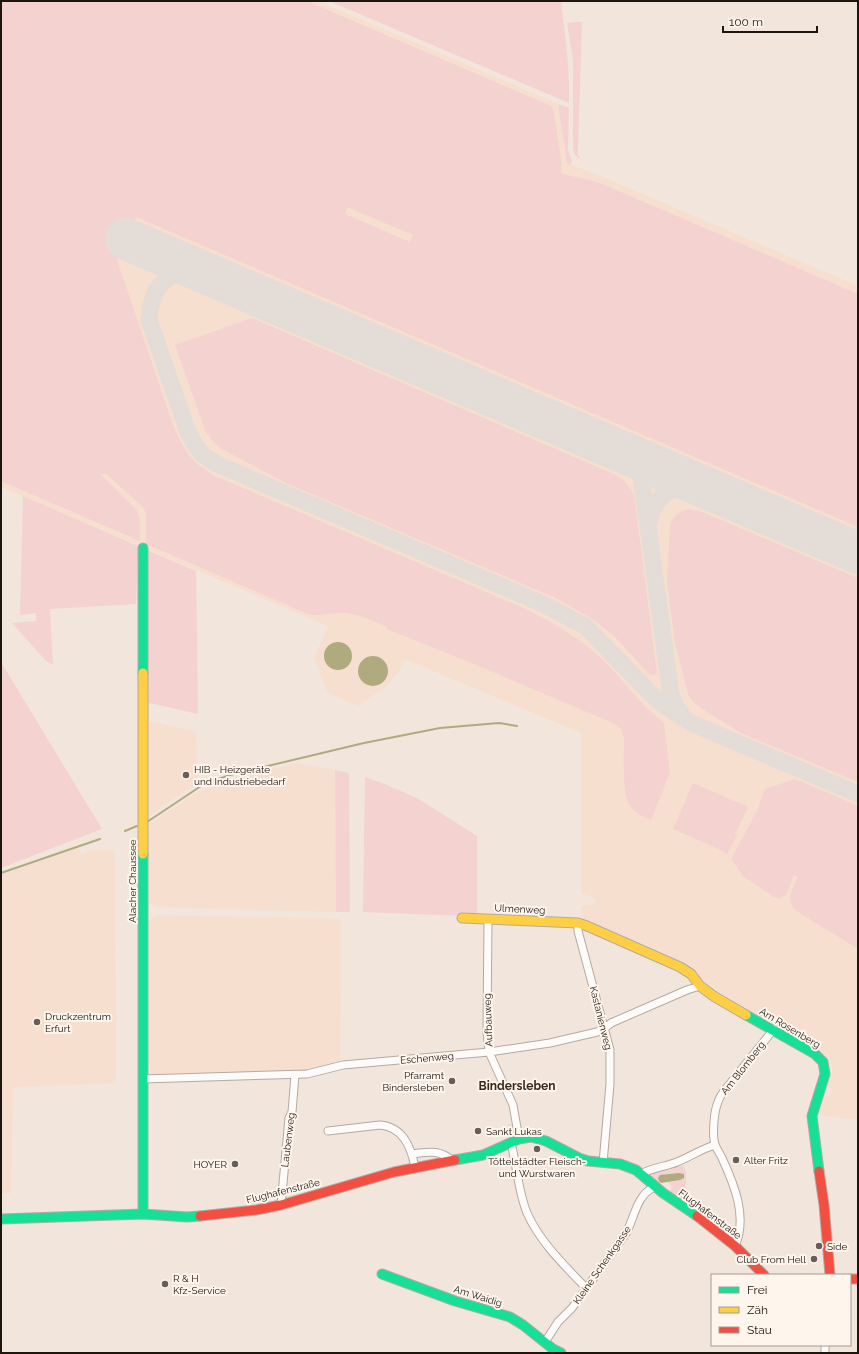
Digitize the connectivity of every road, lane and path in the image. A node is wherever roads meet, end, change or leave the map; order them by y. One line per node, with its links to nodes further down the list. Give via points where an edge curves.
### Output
1 (143, 548): 10 (street, Alacher Chaussee)
2 (462, 918): 3 (street, Ulmenweg)
3 (488, 919): 4 (street, Ulmenweg); 8 (street, Aufbauweg, via 487,1032)
4 (578, 923): 5 (street, Am Rosenberg, via 680,967 691,974); 6 (street, Kastanienweg)
5 (700, 986): 6 (street, Eschenweg, via 611,1023); 7 (street, Am Rosenberg)
6 (605, 1028): 8 (street, Eschenweg, via 585,1036); 16 (street, Kastanienweg, via 611,1061)
7 (774, 1029): 13 (street, Am Blomberg, via 718,1102 715,1116); 26 (street, Am Rosenberg, via 815,1054 824,1064 825,1074 812,1116)
8 (490, 1052): 9 (street, Eschenweg, via 343,1065); 12 (street, Aufbauweg, via 513,1105)
9 (295, 1075): 10 (street, Eschenweg); 20 (street, Laubenweg)
10 (143, 1079): 21 (street, Alacher Chaussee)
11 (328, 1131): 14 (street, via 388,1125 400,1133)
12 (515, 1141): 15 (street, Flughafenstraße, via 483,1155); 16 (street, Flughafenstraße, via 526,1137 536,1138 588,1162); 27 (street, Aufbauweg, via 522,1197 527,1212 550,1248)
13 (715, 1145): 18 (street, via 678,1162); 23 (street, Am Blomberg, via 728,1171 738,1201 740,1223)
14 (412, 1154): 15 (street, via 440,1152); 17 (street)
15 (453, 1161): 17 (street, Flughafenstraße)
16 (603, 1163): 18 (street, Flughafenstraße, via 631,1167)
17 (414, 1167): 20 (street, Flughafenstraße)
18 (641, 1174): 19 (street, Flughafenstraße)
19 (654, 1187): 23 (street, Flughafenstraße, via 695,1214); 27 (street, Kleine Schenkgasse, via 640,1200 626,1233)
20 (281, 1205): 21 (street, Flughafenstraße, via 238,1213 194,1216)
21 (143, 1214): 22 (street, Flughafenstraße)
22 (1, 1219)
23 (735, 1246): 25 (street, Flughafenstraße)
24 (382, 1274): 28 (street, Am Waidig, via 455,1301 510,1317)
25 (763, 1274)
26 (830, 1274)
27 (586, 1288): 28 (street, Kleine Schenkgasse)
28 (545, 1342): 29 (street, Am Waidig)
29 (561, 1353)

